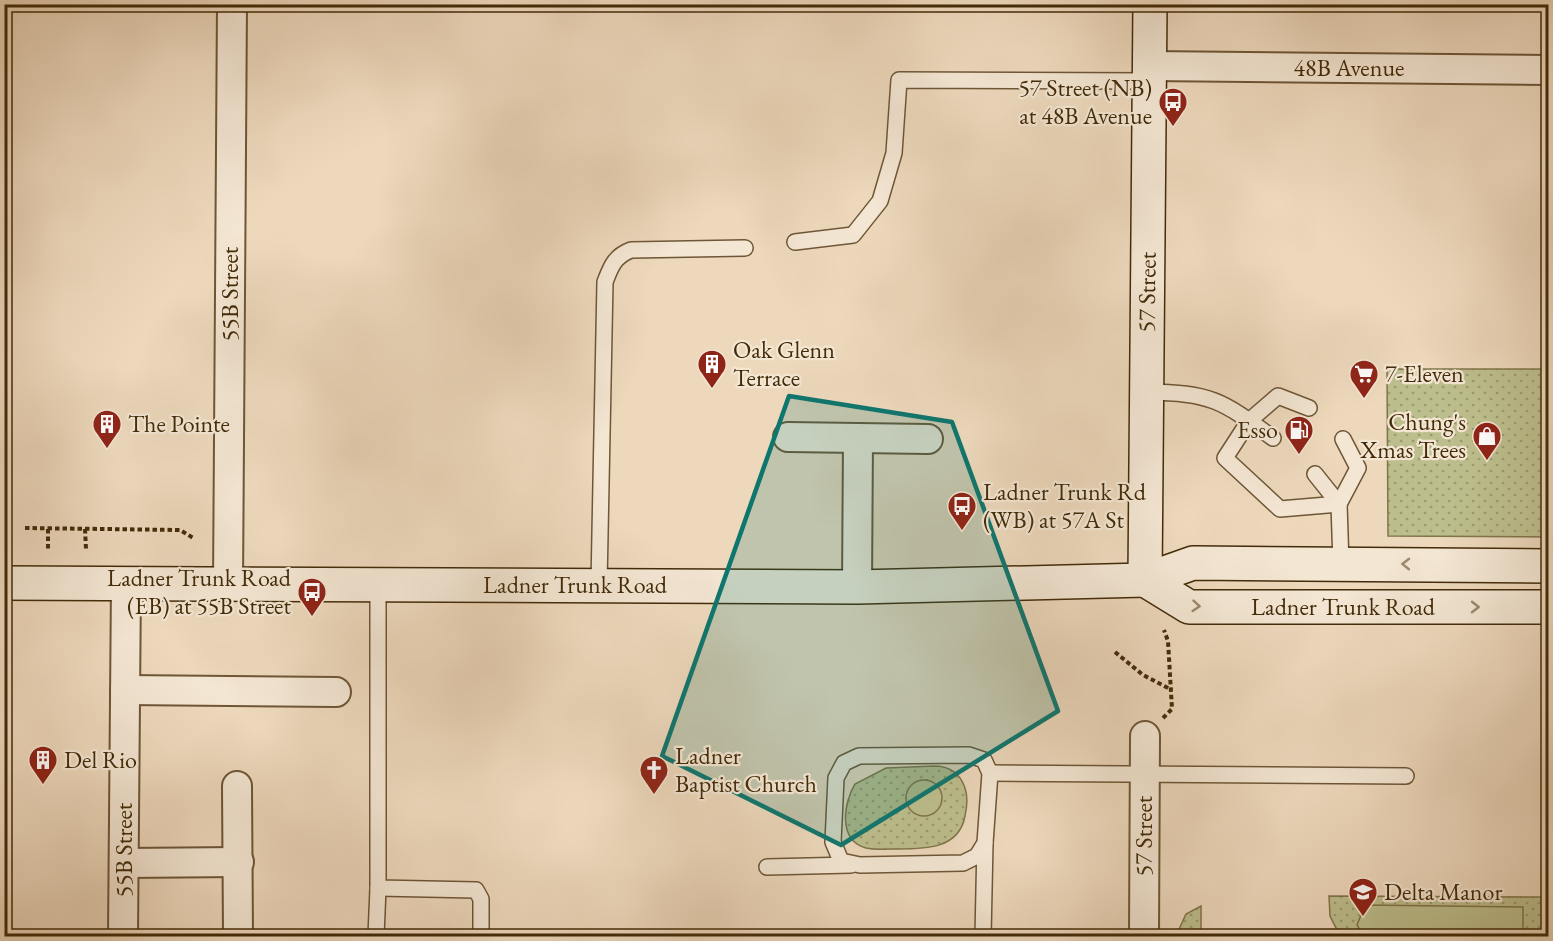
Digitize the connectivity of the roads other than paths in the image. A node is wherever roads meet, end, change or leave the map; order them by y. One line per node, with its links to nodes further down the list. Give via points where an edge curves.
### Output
1 (232, 4): 23 (street, 55B Street)
2 (1150, 4): 4 (main road, 57 Street)
3 (1548, 70): 4 (street, 48B Avenue)
4 (1150, 74): 5 (lane, via 900,80 894,153 880,201 853,235); 7 (main road, 57 Street)
5 (795, 242)
6 (745, 249): 24 (lane, via 631,250 619,255 605,282)
7 (1146, 392): 9 (lane, via 1189,393 1210,398 1228,405); 19 (main road, 57 Street)
8 (1310, 408): 9 (lane, via 1278,396)
9 (1249, 421): 12 (lane); 16 (lane, via 1225,458 1280,509)
10 (788, 437): 11 (street)
11 (858, 438): 13 (street); 25 (street)
12 (1273, 438)
13 (928, 439)
14 (1343, 439): 16 (lane, via 1358,468)
15 (1315, 474): 16 (lane)
16 (1339, 504): 17 (lane)
17 (1341, 564): 18 (main road, Ladner Trunk Road, one-way to 17); 19 (main road, Ladner Trunk Road, via 1193,562)
18 (1548, 566)
19 (1145, 580): 25 (main road, Ladner Trunk Road); 26 (main road, Ladner Trunk Road, one-way to 26, via 1189,607)
20 (4, 583): 21 (main road, Ladner Trunk Road)
21 (126, 583): 23 (main road, Ladner Trunk Road); 27 (street, 55B Street)
22 (378, 583): 23 (main road, Ladner Trunk Road); 24 (main road, Ladner Trunk Road); 39 (lane)
23 (228, 584)
24 (599, 584): 25 (main road, Ladner Trunk Road)
25 (857, 586)
26 (1548, 607)
27 (125, 690): 28 (street); 36 (street, 55B Street)
28 (336, 692)
29 (1145, 736): 31 (street, 57 Street)
30 (990, 772): 31 (lane); 34 (lane); 37 (lane, via 984,760 969,755 859,756 844,763 836,778 833,842 841,861)
31 (1145, 775): 32 (lane); 45 (street, 57 Street)
32 (1406, 776)
33 (237, 786): 35 (street)
34 (985, 843): 37 (lane, via 977,856 963,863); 44 (lane)
35 (239, 862): 36 (street); 41 (street)
36 (124, 863): 40 (street, 55B Street)
37 (860, 865): 38 (lane)
38 (767, 867)
39 (378, 888): 42 (lane); 43 (lane, via 476,890 481,899)
40 (123, 936)
41 (238, 936)
42 (376, 936)
43 (481, 936)
44 (983, 936)
45 (1144, 936)

